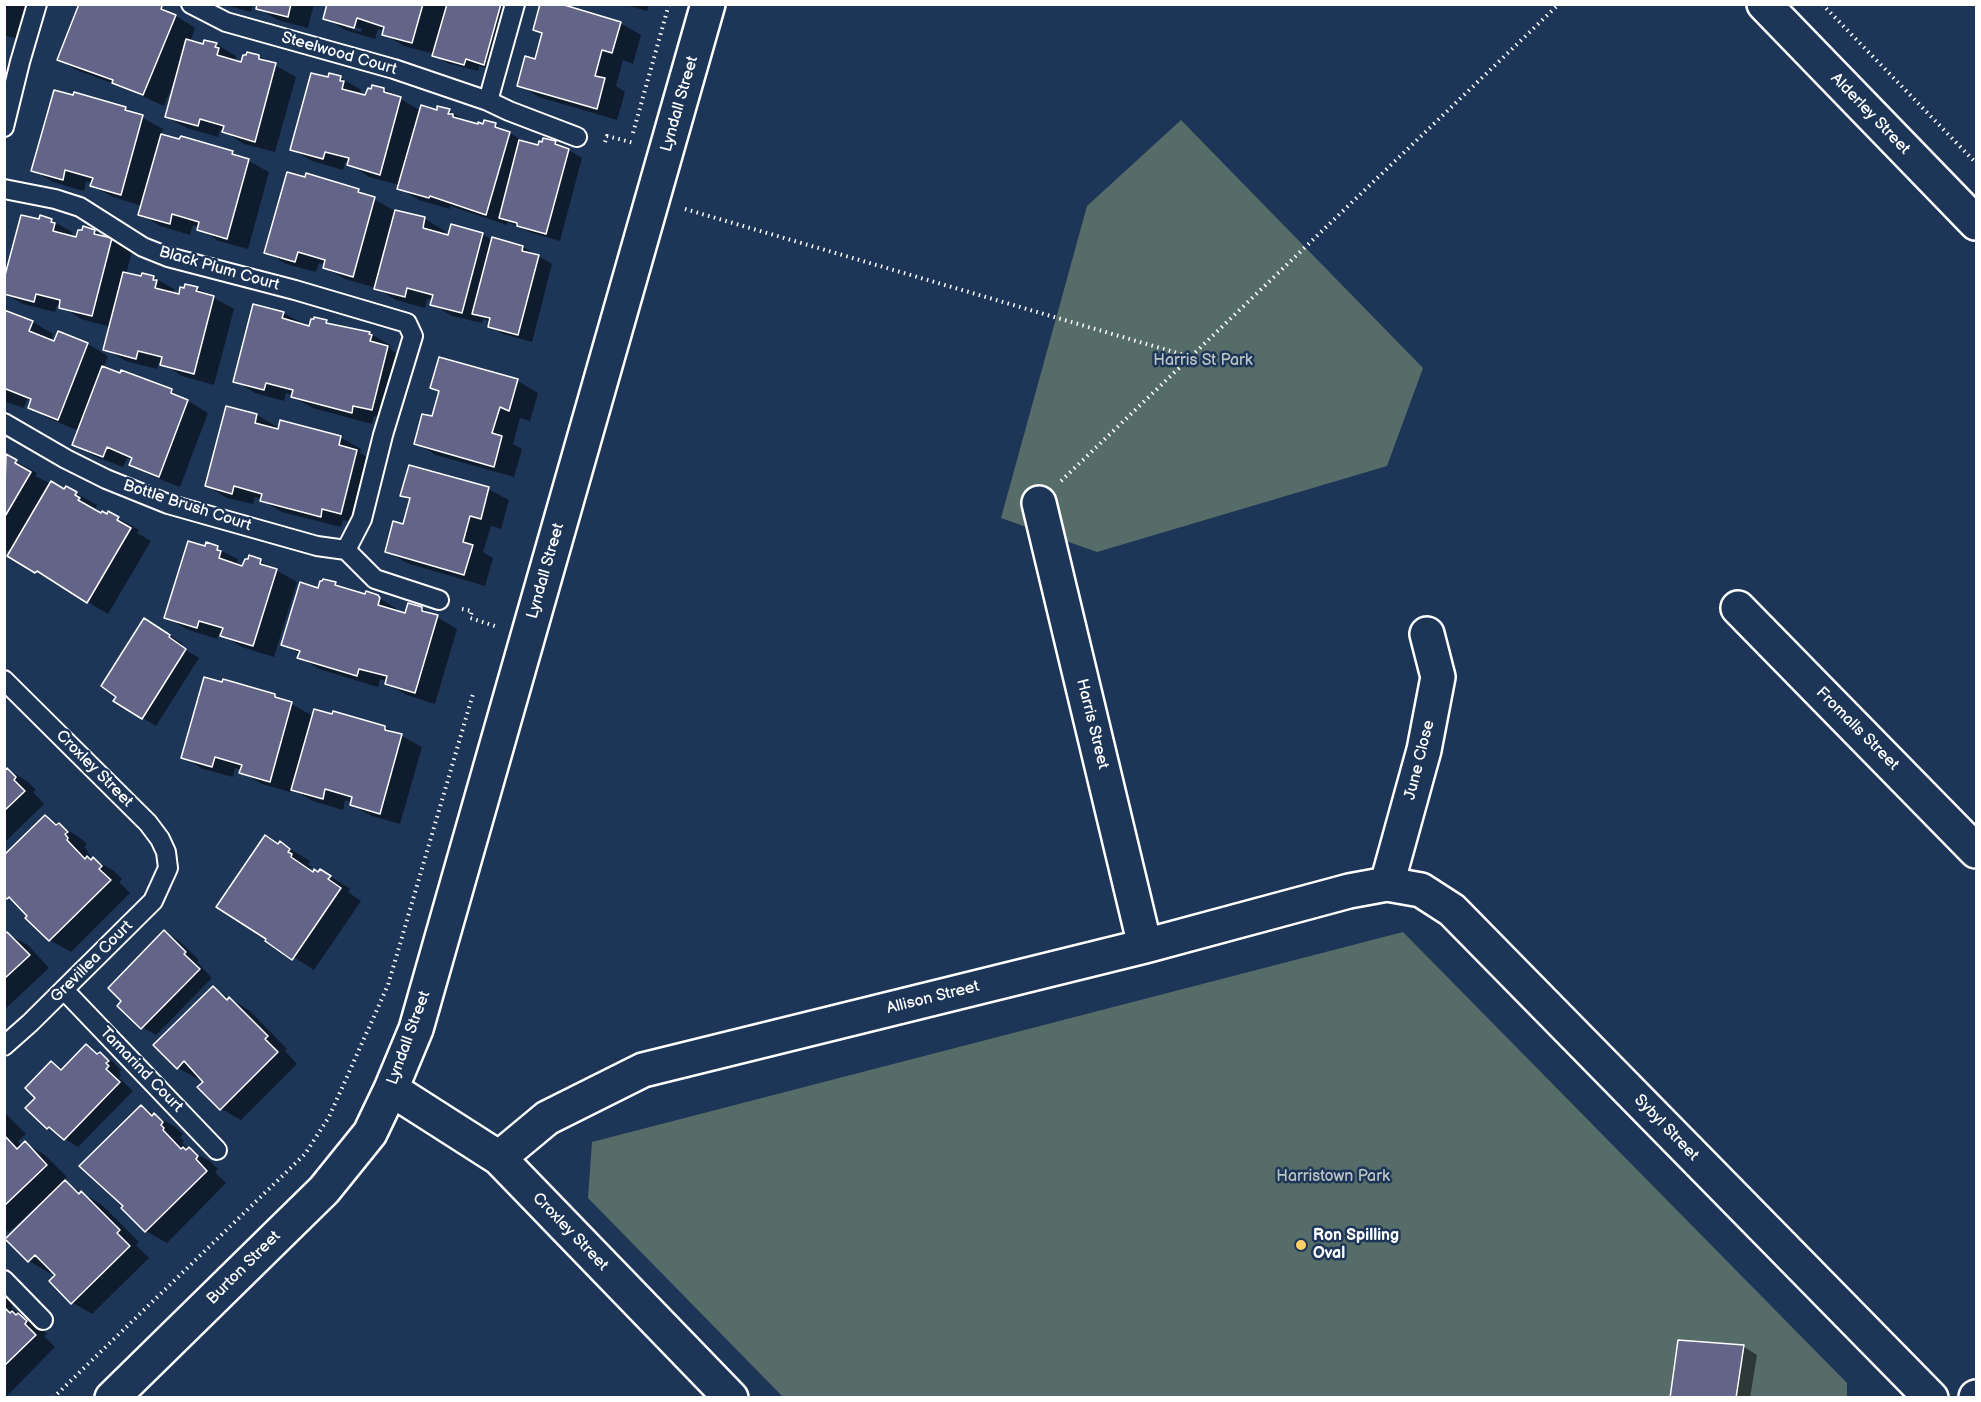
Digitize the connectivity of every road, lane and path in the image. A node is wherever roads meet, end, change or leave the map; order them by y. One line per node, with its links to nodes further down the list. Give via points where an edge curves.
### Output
1 (37, 4): 9 (lane)
2 (191, 4): 10 (lane, Steelwood Court, via 226,22)
3 (515, 4): 10 (lane)
4 (669, 4): 13 (path)
5 (708, 4): 14 (street, Lyndall Street)
6 (1559, 4): 19 (path)
7 (1764, 4): 18 (street, Alderley Street)
8 (1822, 4): 15 (path)
9 (12, 59): 11 (lane)
10 (488, 100): 12 (lane, Steelwood Court)
11 (4, 127)
12 (577, 137): 13 (path, via 605,144 607,136)
13 (630, 142): 14 (path)
14 (665, 154): 17 (street, Lyndall Street)
15 (1977, 164)
16 (4, 189): 22 (lane, Black Plum Court, via 80,207 143,247 168,257 407,323 413,336 362,519)
17 (652, 200): 19 (path); 27 (street, Lyndall Street)
18 (1977, 223)
19 (1191, 357): 21 (path)
20 (4, 423): 22 (lane, Bottle Brush Court, via 96,474 168,504 317,546)
21 (1039, 503): 34 (street, Harris Street)
22 (346, 550): 23 (lane, via 375,579)
23 (438, 600): 26 (path, via 472,611 470,618)
24 (1738, 608): 31 (street, Fromalls Street)
25 (496, 614): 26 (path)
26 (493, 626): 27 (path)
27 (528, 634): 37 (street, Lyndall Street, via 416,1029)
28 (1427, 634): 33 (street, June Close, via 1438,677 1424,750)
29 (4, 680): 32 (lane, Croxley Street, via 148,823 163,846)
30 (473, 693): 44 (path, via 388,985 329,1117 305,1154)
31 (1977, 851)
32 (168, 868): 35 (lane, Grevillea Court, via 153,901)
33 (1387, 884): 34 (street, Allison Street, via 1315,899); 46 (street, Sybyl Street, via 1421,890 1452,909)
34 (1145, 946): 40 (street, Allison Street, via 643,1070 547,1118)
35 (64, 990): 36 (lane, Grevillea Court); 39 (lane, Tamarind Court)
36 (4, 1046)
37 (391, 1089): 38 (street, Lyndall Street); 40 (street, Croxley Street)
38 (370, 1133): 43 (street, Burton Street, via 324,1190)
39 (217, 1150)
40 (499, 1158): 45 (street, Croxley Street)
41 (4, 1280): 42 (lane)
42 (43, 1320)
43 (118, 1396)
44 (53, 1398)
45 (731, 1398)
46 (1931, 1398)

